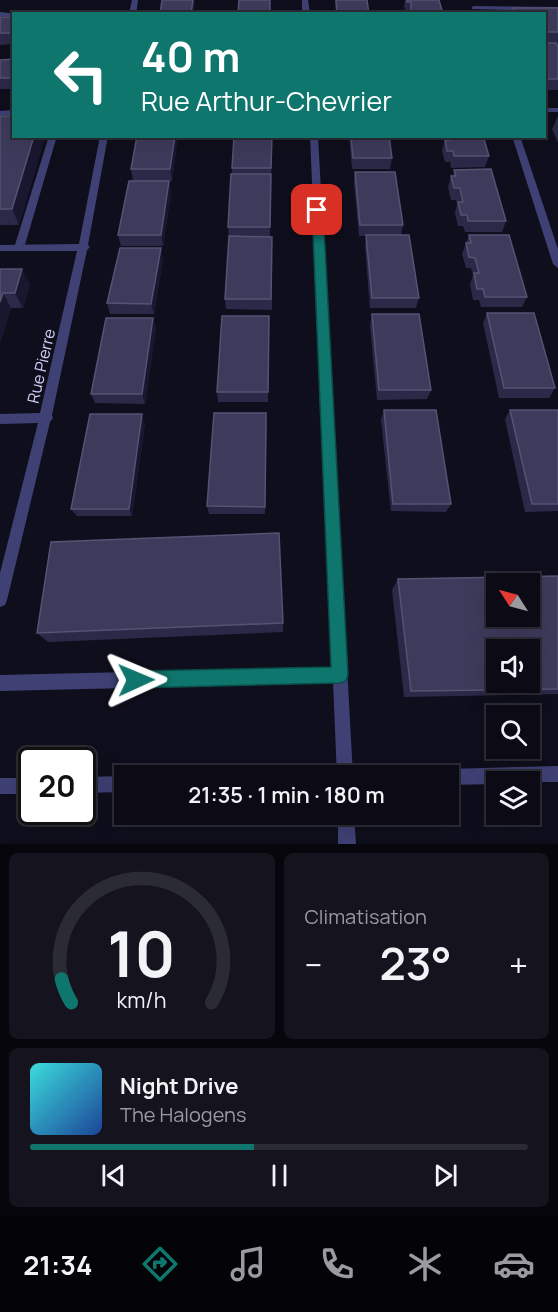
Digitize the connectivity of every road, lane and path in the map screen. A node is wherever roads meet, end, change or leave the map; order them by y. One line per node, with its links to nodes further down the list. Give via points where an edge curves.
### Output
1 (471, 0): 3 (street)
2 (558, 9): 3 (street)
3 (475, 11)
4 (52, 138): 11 (street)
5 (104, 138): 9 (street, Rue Pierre)
6 (314, 138): 16 (street)
7 (517, 138): 8 (street)
8 (554, 242): 12 (street)
9 (85, 247): 11 (street); 13 (street, Rue Pierre)
10 (0, 248): 11 (street)
11 (19, 248)
12 (558, 264)
13 (46, 418): 14 (street); 15 (street, Rue Pierre)
14 (0, 419)
15 (0, 600)
16 (340, 675): 17 (street); 18 (street)
17 (0, 683)
18 (344, 765)
19 (558, 774): 20 (street)
20 (459, 777)
21 (114, 784): 22 (street)
22 (96, 785)
23 (0, 786): 24 (street)
24 (18, 786)
25 (346, 825): 26 (street)
26 (347, 844)

